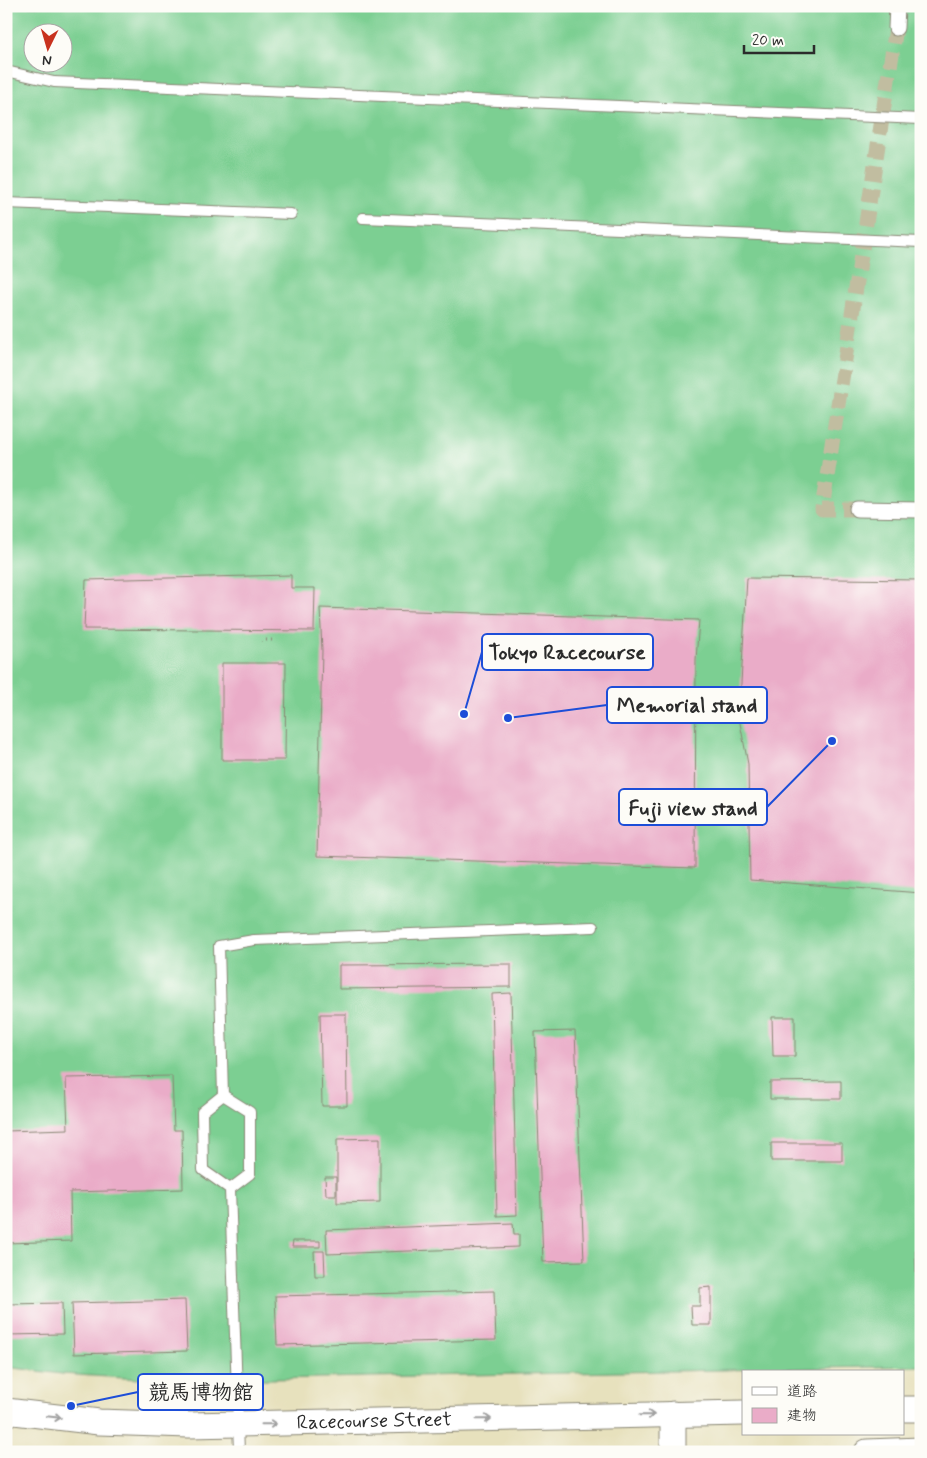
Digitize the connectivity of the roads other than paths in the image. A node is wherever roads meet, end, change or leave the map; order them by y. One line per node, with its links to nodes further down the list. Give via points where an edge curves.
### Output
1 (897, 6): 2 (street)
2 (896, 28)
3 (6, 70): 4 (lane, via 54,82)
4 (921, 119)
5 (6, 203): 6 (lane)
6 (290, 214)
7 (363, 218): 8 (lane)
8 (921, 242)
9 (857, 509): 10 (street)
10 (921, 510)
11 (593, 927): 12 (lane, via 254,940 219,946)
12 (223, 1095): 13 (lane, via 202,1112 203,1170); 13 (lane, via 250,1112 250,1174)
13 (230, 1189): 19 (lane)
14 (921, 1408): 15 (street)
15 (904, 1409)
16 (6, 1411): 19 (street, Racecourse Street, one-way to 19, via 99,1422)
17 (742, 1413): 18 (street, Racecourse Street)
18 (673, 1414): 19 (street, Racecourse Street, one-way to 18); 22 (street)
19 (238, 1425): 21 (lane)
20 (921, 1450): 23 (street)
21 (239, 1452)
22 (673, 1452)
23 (867, 1452)

